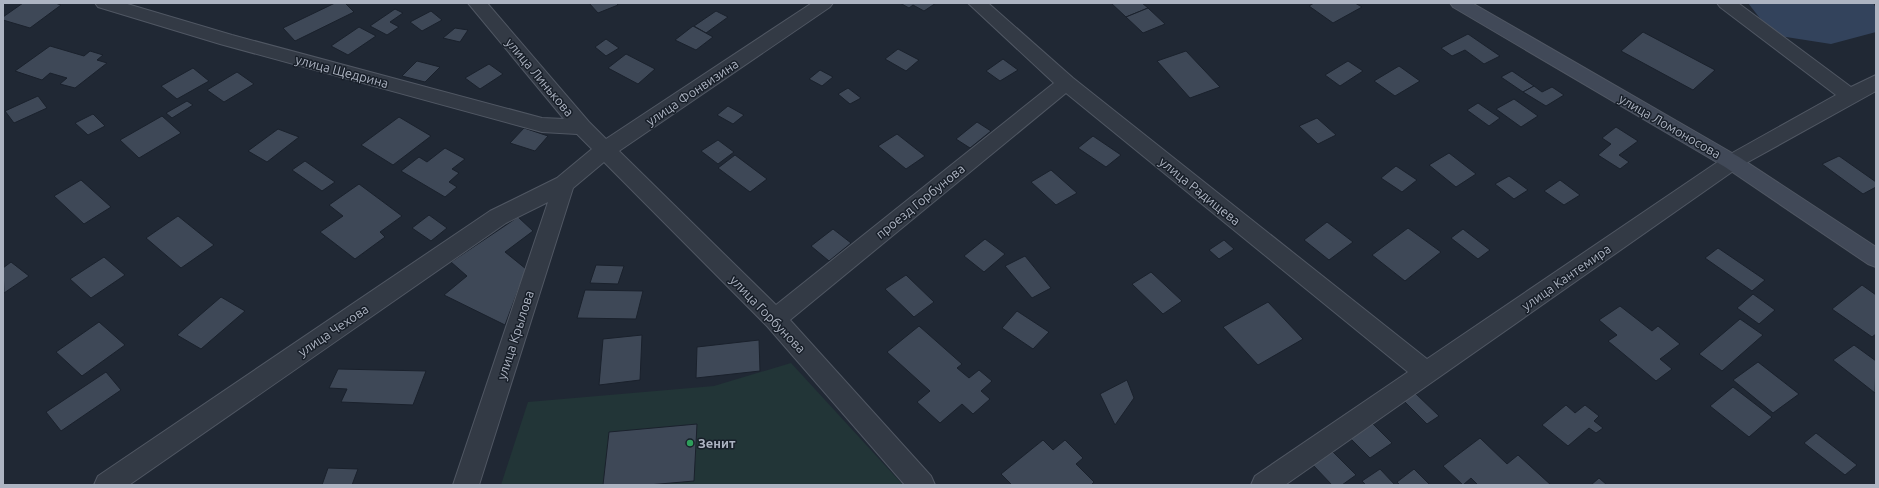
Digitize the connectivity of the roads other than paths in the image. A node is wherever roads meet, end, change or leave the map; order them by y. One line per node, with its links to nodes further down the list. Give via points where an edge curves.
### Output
1 (104, 3): 10 (street, улица Щедрина, via 227,40 542,125)
2 (477, 3): 10 (street, улица Линькова)
3 (824, 3): 11 (street, улица Фонвизина)
4 (977, 3): 8 (street, улица Радищева)
5 (1458, 3): 12 (street, улица Ломоносова)
6 (1726, 3): 9 (street)
7 (1876, 82): 9 (street, улица Кантемира)
8 (1066, 83): 15 (street, проезд Горбунова); 16 (street, улица Радищева)
9 (1850, 96): 12 (street, улица Кантемира)
10 (582, 127): 11 (street, улица Линькова)
11 (605, 150): 13 (street, улица Фонвизина); 15 (street, улица Горбунова)
12 (1732, 162): 14 (street, улица Ломоносова); 16 (street, улица Кантемира)
13 (564, 184): 17 (street, улица Чехова, via 498,218); 18 (street, улица Крылова)
14 (1876, 258)
15 (775, 319): 19 (street, улица Горбунова)
16 (1427, 374): 20 (street, улица Кантемира)
17 (107, 485)
18 (466, 485)
19 (922, 485)
20 (1264, 485)

